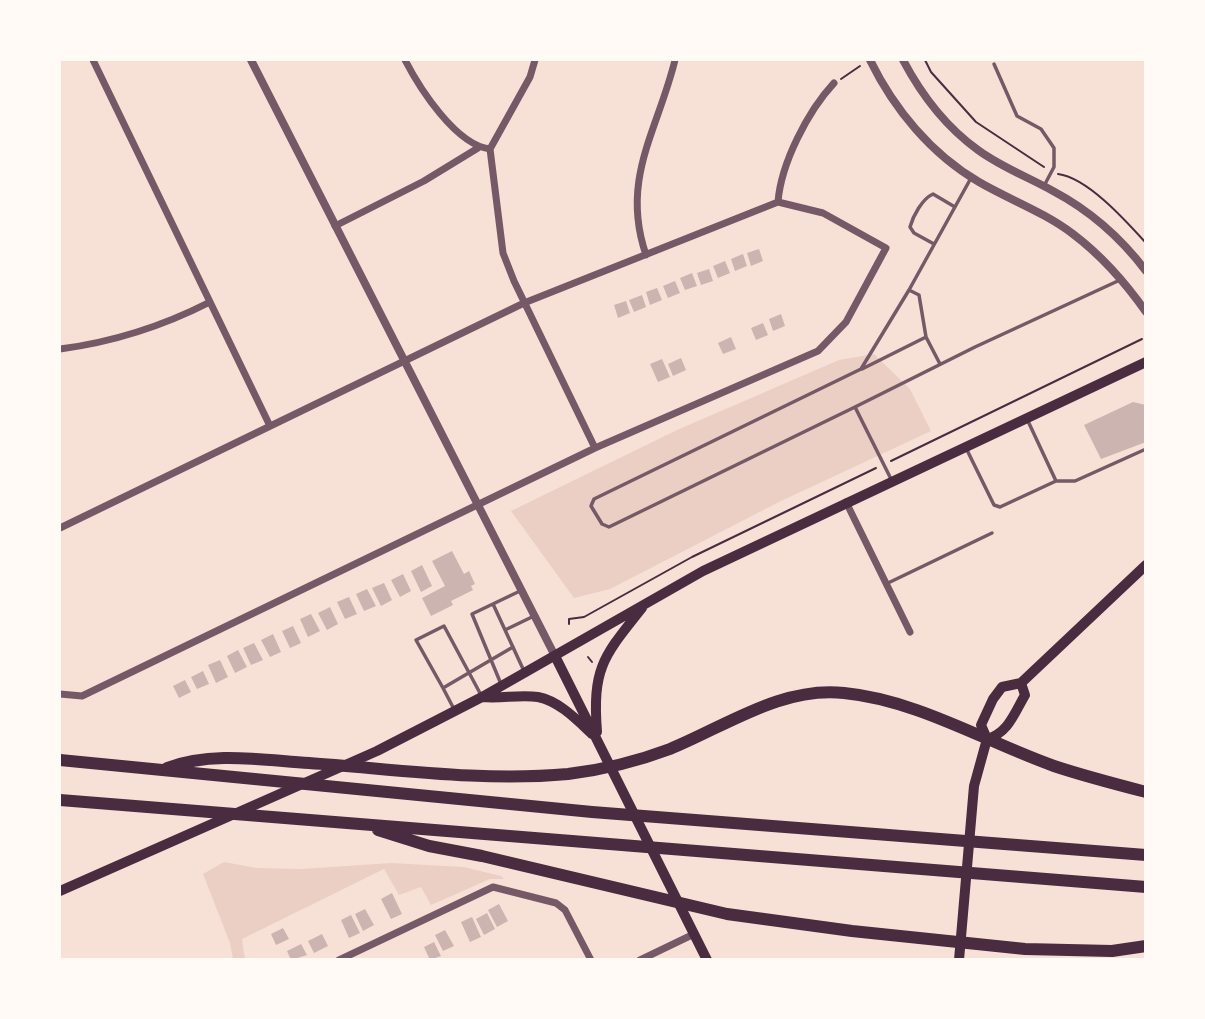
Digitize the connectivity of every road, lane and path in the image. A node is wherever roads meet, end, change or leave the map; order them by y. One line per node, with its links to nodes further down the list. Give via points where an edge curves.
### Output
1 (93, 60): 27 (street)
2 (251, 60): 20 (street)
3 (405, 60): 12 (street, via 440,111)
4 (535, 60): 13 (street)
5 (675, 60): 23 (street, via 639,176 639,237)
6 (870, 60): 16 (street, via 916,129)
7 (925, 60): 14 (path, via 976,122)
8 (906, 61): 17 (street, via 929,102 961,137 991,159)
9 (994, 64): 17 (lane, via 1017,116 1041,129 1054,148 1054,167)
10 (860, 66): 11 (path)
11 (834, 83): 18 (street, via 817,101 782,174)
12 (478, 148): 13 (street); 20 (street)
13 (490, 149): 28 (street, via 503,253)
14 (1045, 168)
15 (1057, 174): 21 (path, via 1108,203)
16 (972, 177): 19 (lane); 25 (street, via 1066,229)
17 (1044, 186): 24 (street, via 1102,224)
18 (778, 202): 23 (street); 41 (street, via 823,213 886,248 846,322 818,351)
19 (955, 206): 22 (lane); 22 (lane, via 933,194 912,219 914,233)
20 (335, 226): 33 (street)
21 (1146, 243)
22 (934, 244): 26 (lane)
23 (646, 255): 28 (street)
24 (1146, 271)
25 (1121, 280): 29 (street); 35 (lane)
26 (909, 290): 30 (lane, via 919,295); 36 (lane)
27 (210, 302): 32 (street, via 133,335); 39 (street)
28 (524, 303): 33 (street); 41 (street)
29 (1146, 312)
30 (926, 337): 35 (lane); 36 (lane)
31 (1142, 340): 43 (path)
32 (60, 349)
33 (403, 362): 39 (street); 47 (street)
34 (1146, 362): 38 (main road)
35 (940, 364): 37 (lane)
36 (861, 369): 37 (lane, via 639,476 594,499 591,506 609,527)
37 (855, 407): 43 (lane)
38 (1027, 418): 40 (main road); 45 (lane)
39 (270, 426): 48 (street)
40 (965, 447): 44 (main road); 45 (lane, via 997,507)
41 (595, 448): 47 (street)
42 (1146, 449): 45 (lane, via 1075,481)
43 (884, 464): 44 (lane); 56 (path, via 692,556 584,617 569,619)
44 (892, 481): 46 (main road)
45 (1056, 481)
46 (846, 502): 51 (street); 53 (main road)
47 (477, 506): 52 (street); 69 (street, via 82,696)
48 (60, 528)
49 (992, 533): 51 (lane)
50 (1146, 565): 66 (main road)
51 (886, 584): 58 (street)
52 (521, 591): 54 (lane); 55 (street)
53 (646, 603): 60 (main road); 73 (main road, via 600,665 595,707)
54 (493, 604): 57 (lane); 62 (lane, via 472,614)
55 (534, 616): 57 (lane); 60 (street)
56 (569, 624)
57 (505, 631): 59 (lane)
58 (911, 632)
59 (513, 647): 62 (lane); 65 (lane)
60 (555, 656): 65 (main road); 73 (main road)
61 (588, 657): 63 (path)
62 (489, 659): 64 (lane); 67 (lane)
63 (595, 665)
64 (467, 673): 68 (lane); 68 (lane, via 444,626 416,640); 70 (lane)
65 (525, 673): 67 (main road)
66 (1021, 683): 72 (main road, via 1025,695 1011,720 1000,734); 72 (main road, via 1004,686 993,699 981,725)
67 (502, 686): 70 (main road)
68 (443, 688): 71 (lane)
69 (60, 694)
70 (482, 697): 71 (main road); 73 (main road, via 548,700)
71 (455, 712): 81 (main road)
72 (987, 739): 75 (highway, via 889,702 818,692 782,699 651,755 572,773 440,773 244,759 193,760); 76 (highway, via 1054,766); 83 (main road, via 974,786)
73 (598, 740): 82 (main road)
74 (60, 760): 75 (highway)
75 (163, 769): 79 (highway, via 592,812)
76 (1146, 792)
77 (60, 800): 78 (highway)
78 (357, 824): 80 (highway); 83 (highway, via 429,846 727,914)
79 (1146, 856)
80 (1146, 887)
81 (60, 891)
82 (694, 934): 87 (street); 88 (main road)
83 (960, 942): 84 (highway, via 1100,951); 89 (main road)
84 (1146, 946)
85 (339, 960): 86 (street, via 493,887 556,903 565,910)
86 (591, 960)
87 (640, 960)
88 (707, 960)
89 (959, 960)

